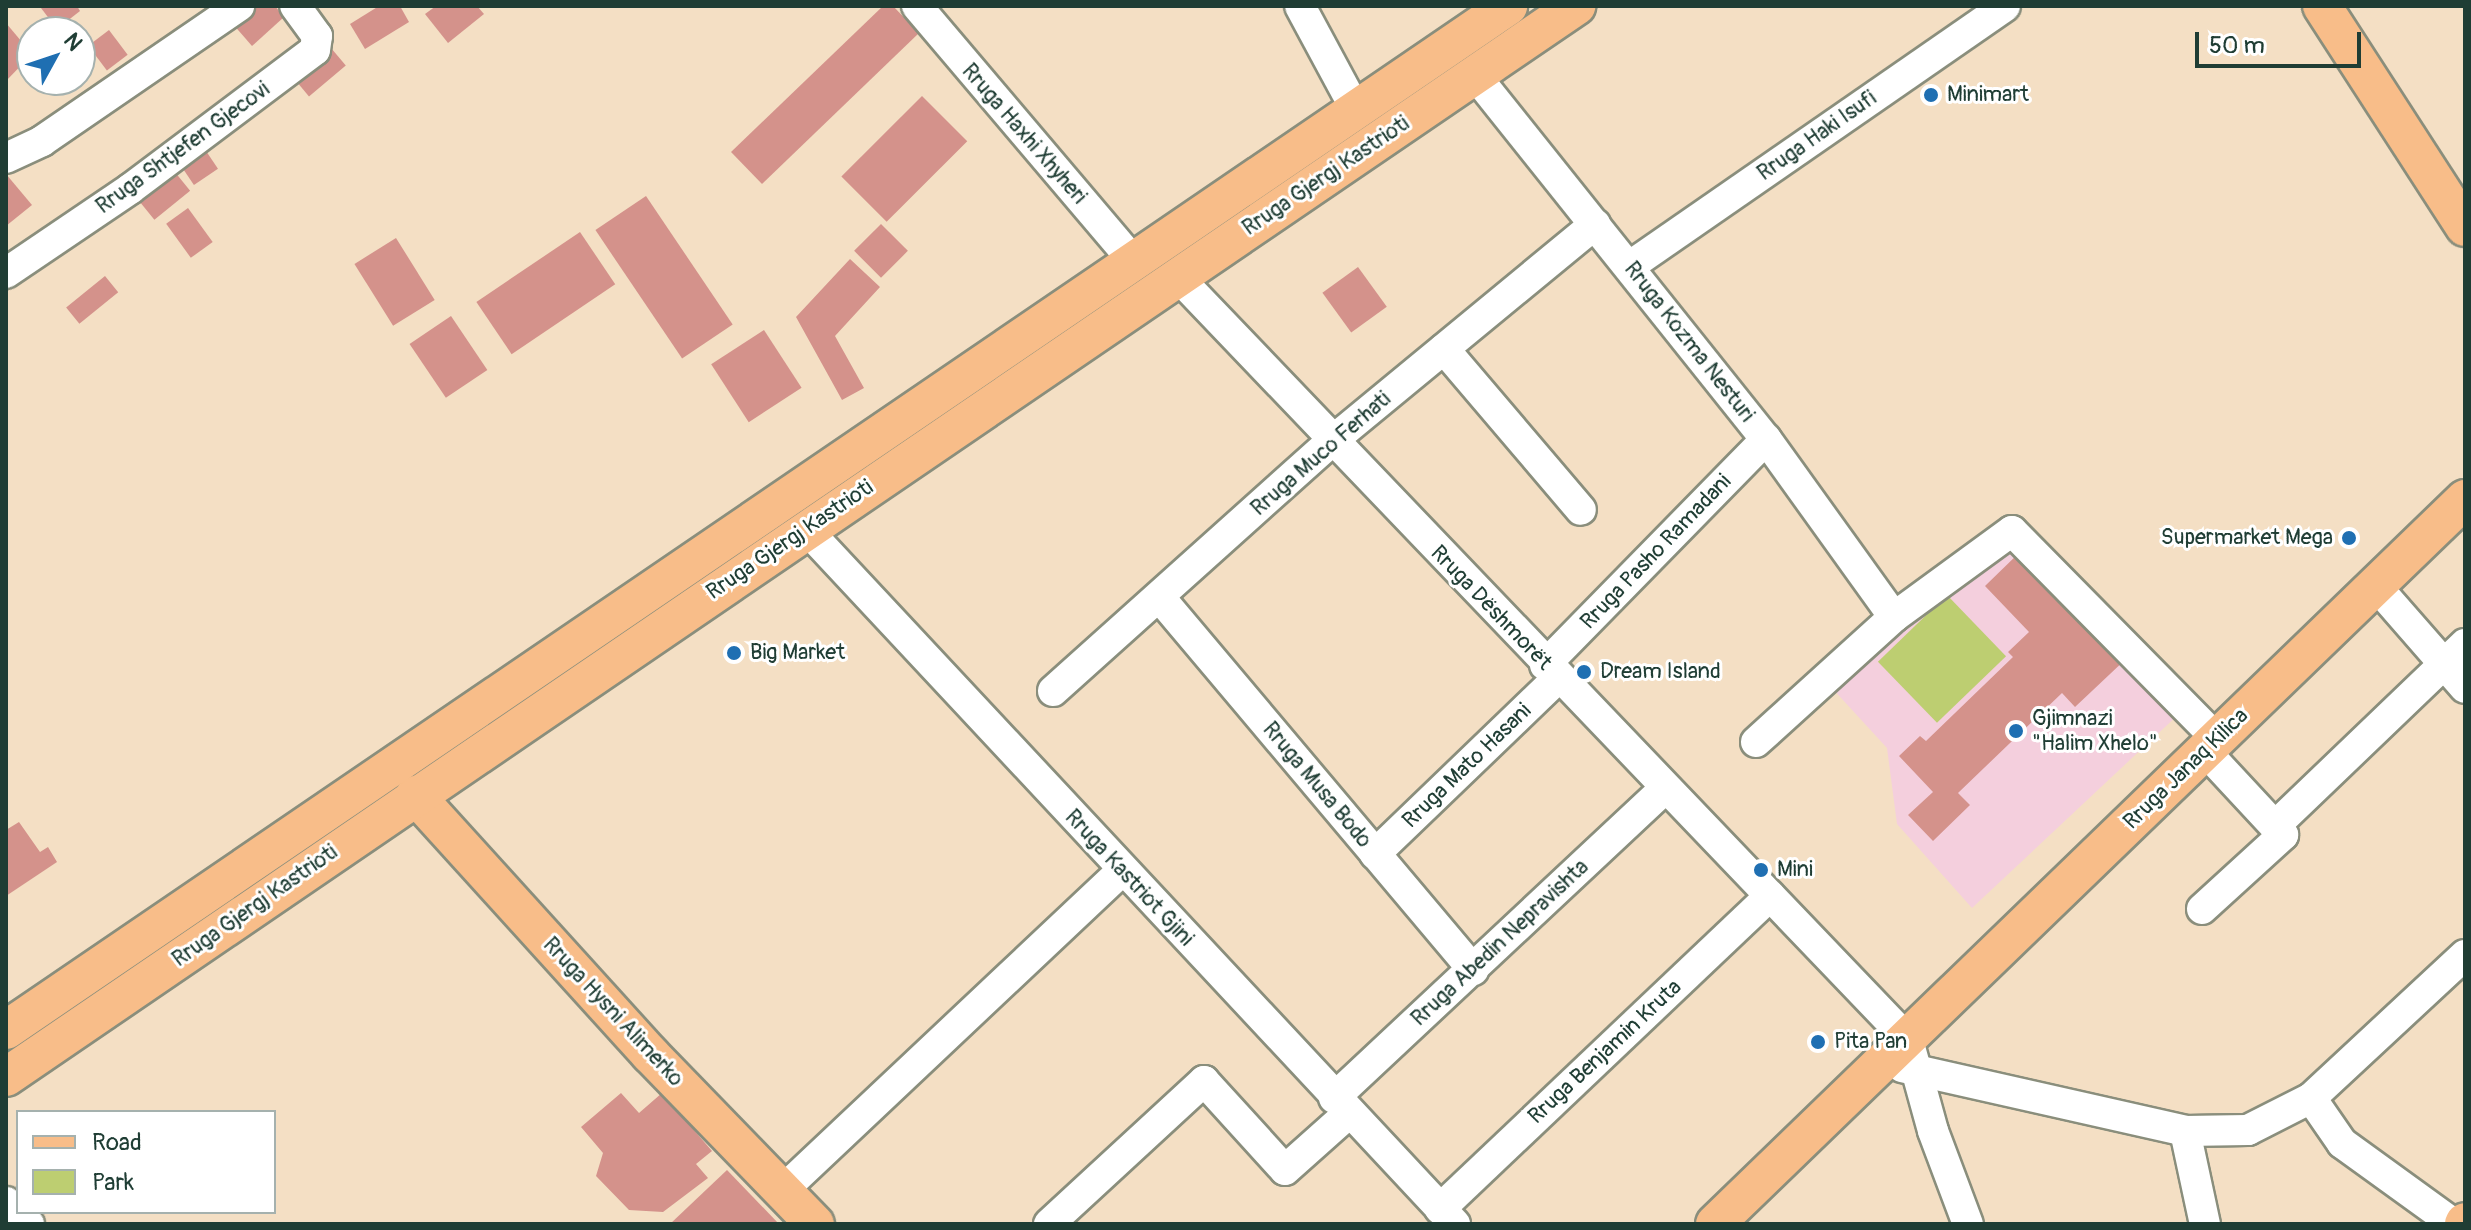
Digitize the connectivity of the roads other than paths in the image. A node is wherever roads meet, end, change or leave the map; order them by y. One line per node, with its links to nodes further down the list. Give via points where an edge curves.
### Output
1 (239, 6): 11 (street, via 42,141)
2 (295, 6): 16 (street, Rruga Shtjefen Gjecovi, via 314,30 315,50 130,189)
3 (917, 6): 14 (street, Rruga Haxhi Xhyheri)
4 (1300, 6): 10 (street)
5 (1508, 6): 10 (main road, Rruga Gjergj Kastrioti)
6 (1576, 6): 9 (main road, Rruga Gjergj Kastrioti)
7 (2005, 6): 15 (street, Rruga Haki Isufi)
8 (2322, 6): 13 (main road)
9 (1475, 75): 12 (street, Rruga Kozma Nesturi); 17 (main road, Rruga Gjergj Kastrioti)
10 (1356, 110): 14 (main road, Rruga Gjergj Kastrioti)
11 (6, 158)
12 (1595, 224): 15 (street, Rruga Kozma Nesturi); 18 (street, Rruga Muco Ferhati)
13 (2465, 227)
14 (1133, 261): 42 (main road, Rruga Gjergj Kastrioti)
15 (1630, 266): 19 (street, Rruga Kozma Nesturi)
16 (6, 273)
17 (1177, 276): 20 (street, Rruga Dëshmorët); 23 (main road, Rruga Gjergj Kastrioti)
18 (1444, 349): 20 (street, Rruga Muco Ferhati); 22 (street)
19 (1766, 439): 26 (street, Rruga Kozma Nesturi); 28 (street, Rruga Pasho Ramadani)
20 (1332, 441): 25 (street, Rruga Muco Ferhati); 28 (street, Rruga Dëshmorët)
21 (2465, 499): 24 (main road, Rruga Janaq Kilica)
22 (1581, 510)
23 (806, 529): 34 (main road, Rruga Gjergj Kastrioti); 37 (street, Rruga Kastriot Gjini)
24 (2376, 586): 27 (street); 32 (main road, Rruga Janaq Kilica)
25 (1161, 599): 30 (street, Rruga Muco Ferhati); 36 (street, Rruga Musa Bodo)
26 (1894, 617): 31 (street); 32 (street, via 2012,531)
27 (2455, 654): 29 (street); 35 (street)
28 (1552, 672): 33 (street, Rruga Dëshmorët); 36 (street, Rruga Mato Hasani)
29 (2465, 688)
30 (1053, 691)
31 (1756, 742)
32 (2211, 745): 35 (street); 43 (main road, Rruga Janaq Kilica)
33 (1665, 788): 38 (street, Rruga Dëshmorët); 41 (street, Rruga Abedin Nepravishta)
34 (415, 795): 44 (main road, Rruga Gjergj Kastrioti); 48 (main road, Rruga Hysni Alimerko)
35 (2275, 826): 39 (street, via 2283,835)
36 (1375, 854): 41 (street, Rruga Musa Bodo)
37 (1122, 871): 46 (street, Rruga Kastriot Gjini); 48 (street)
38 (1770, 896): 43 (street, Rruga Dëshmorët); 49 (street, Rruga Benjamin Kruta)
39 (2202, 909)
40 (2465, 955): 45 (street)
41 (1473, 970): 46 (street, Rruga Abedin Nepravishta)
42 (6, 1030)
43 (1903, 1058): 47 (street); 52 (main road, Rruga Janaq Kilica); 53 (street)
44 (6, 1077)
45 (2311, 1098): 47 (street, via 2248,1130); 55 (street, via 2342,1143)
46 (1341, 1105): 49 (street, Rruga Kastriot Gjini); 51 (street, Rruga Abedin Nepravishta, via 1285,1170 1204,1081)
47 (2185, 1131): 54 (street)
48 (783, 1190): 50 (main road, Rruga Hysni Alimerko)
49 (1448, 1216)
50 (815, 1224)
51 (1049, 1224)
52 (1715, 1224)
53 (1968, 1224)
54 (2205, 1224)
55 (2454, 1224)

